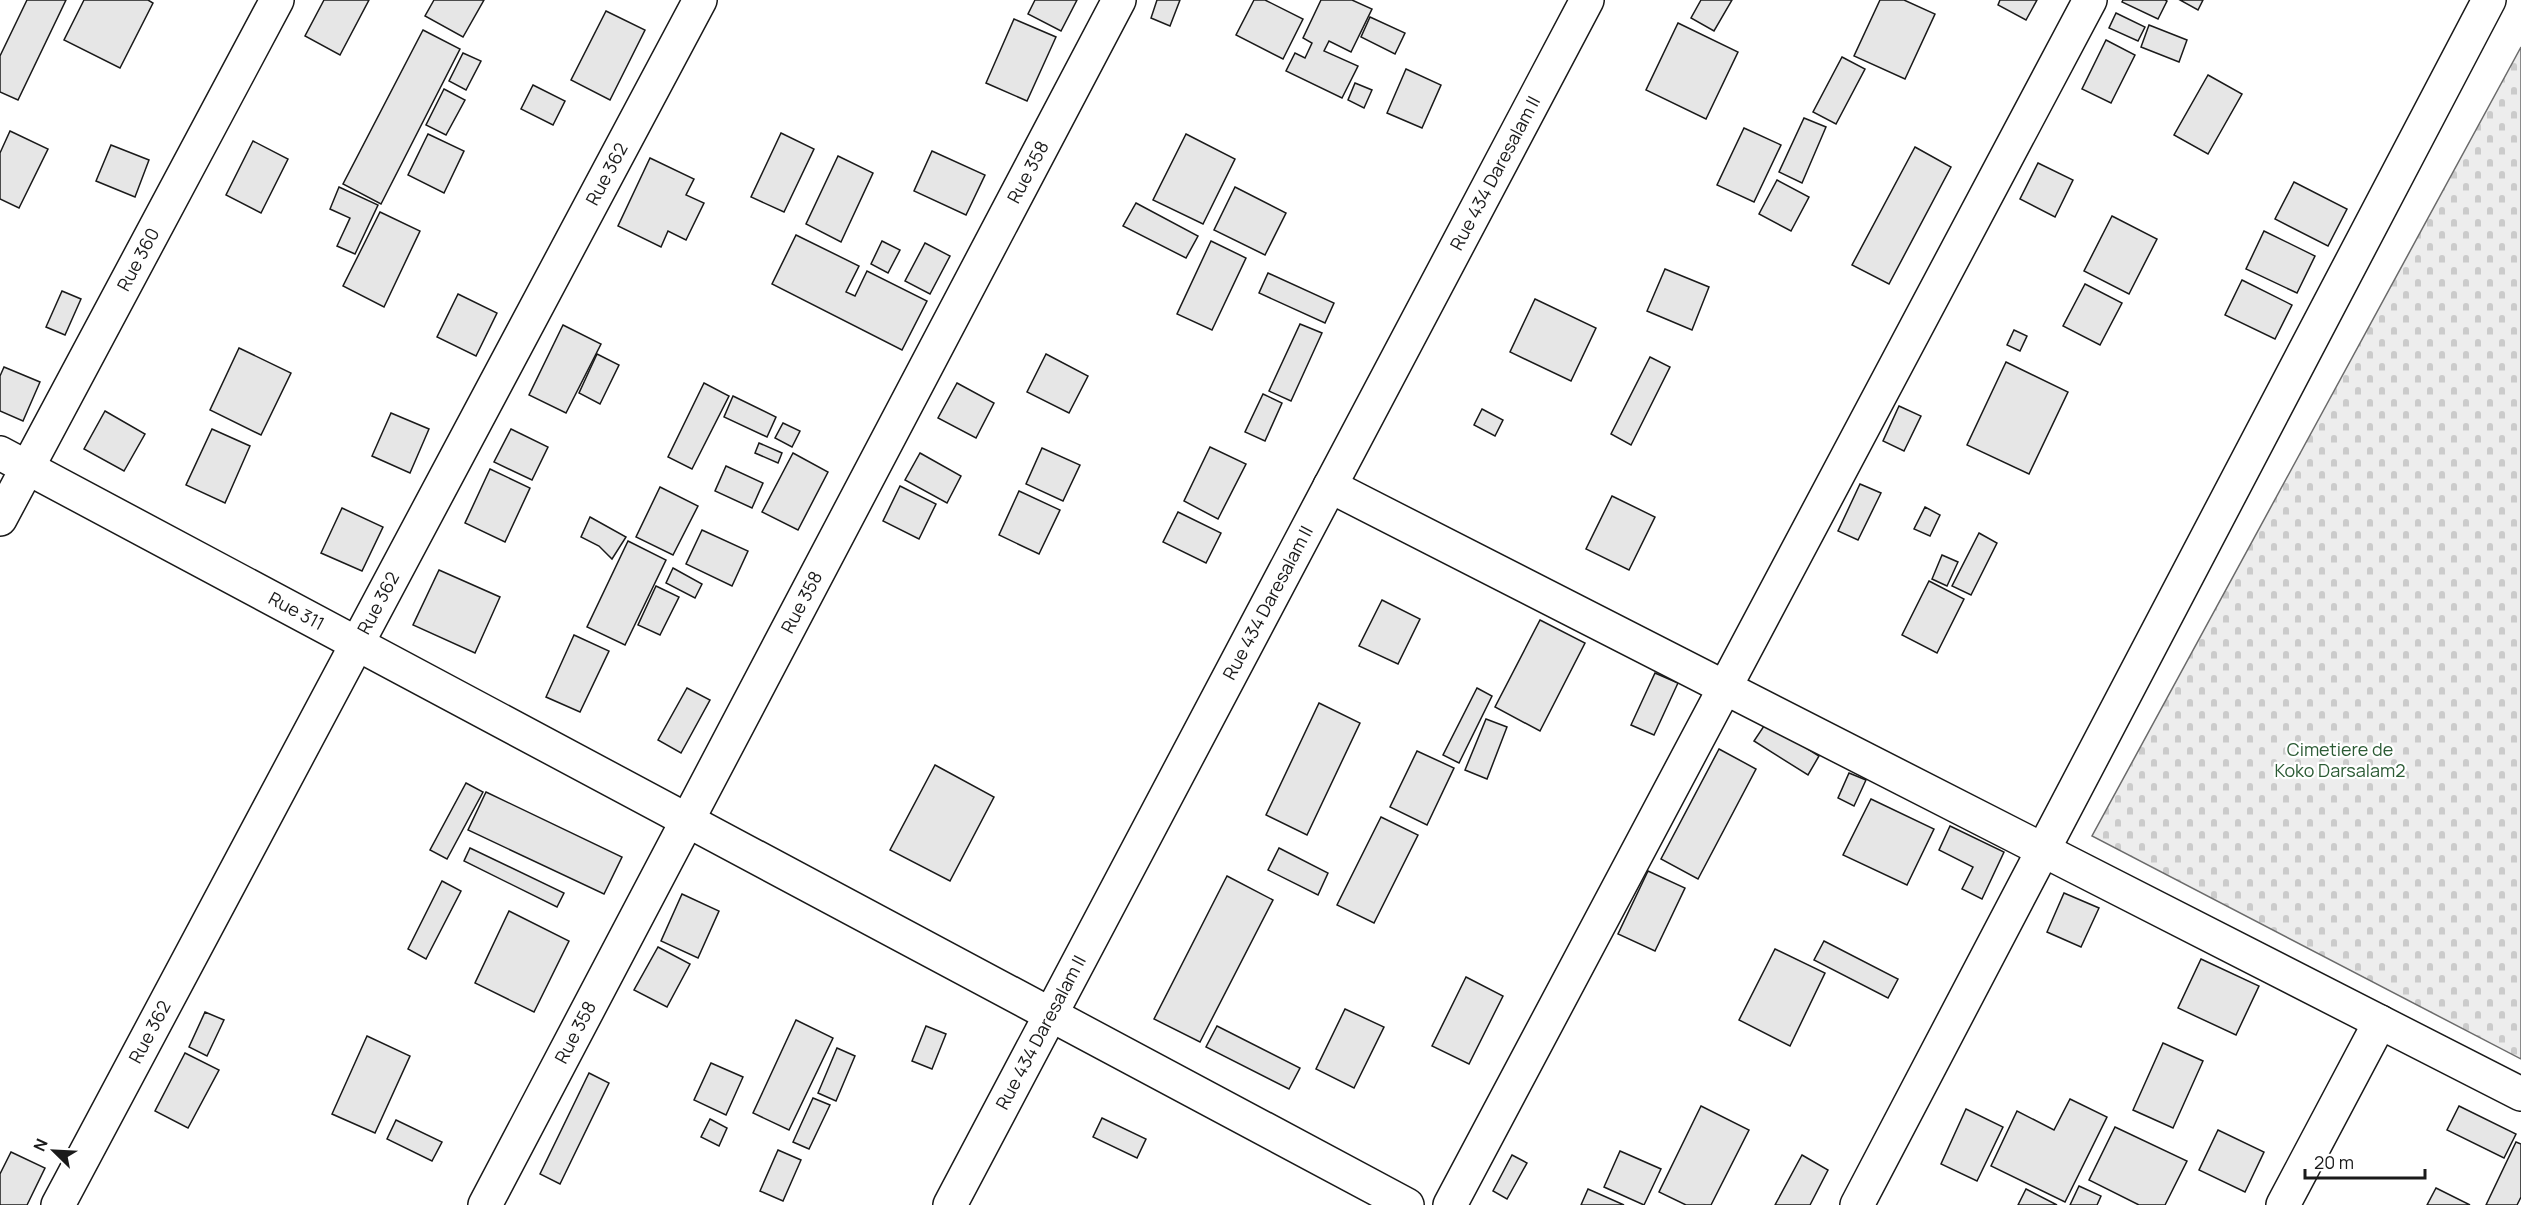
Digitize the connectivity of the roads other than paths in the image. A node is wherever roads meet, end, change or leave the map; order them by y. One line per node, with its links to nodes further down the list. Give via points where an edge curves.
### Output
1 (277, 0): 7 (street, Rue 360)
2 (700, 0): 10 (street, Rue 362)
3 (1119, 0): 12 (street, Rue 358)
4 (1587, 0): 8 (street, Rue 434 Daresalam II)
5 (2090, 0): 11 (street)
6 (2489, 0): 13 (street)
7 (14, 461): 9 (street, Rue 360); 10 (street, Rue 311)
8 (1330, 486): 11 (street); 14 (street, Rue 434 Daresalam II)
9 (0, 519)
10 (356, 643): 12 (street, Rue 311); 17 (street, Rue 362)
11 (1725, 688): 13 (street); 21 (street)
12 (687, 821): 14 (street, Rue 311); 18 (street, Rue 358)
13 (2043, 850): 15 (street); 22 (street)
14 (1051, 1014): 19 (street, Rue 434 Daresalam II); 20 (street, Rue 311)
15 (2380, 1022): 16 (street); 23 (street)
16 (2521, 1094)
17 (57, 1205)
18 (485, 1205)
19 (950, 1205)
20 (1407, 1205)
21 (1450, 1205)
22 (1857, 1205)
23 (2283, 1205)

